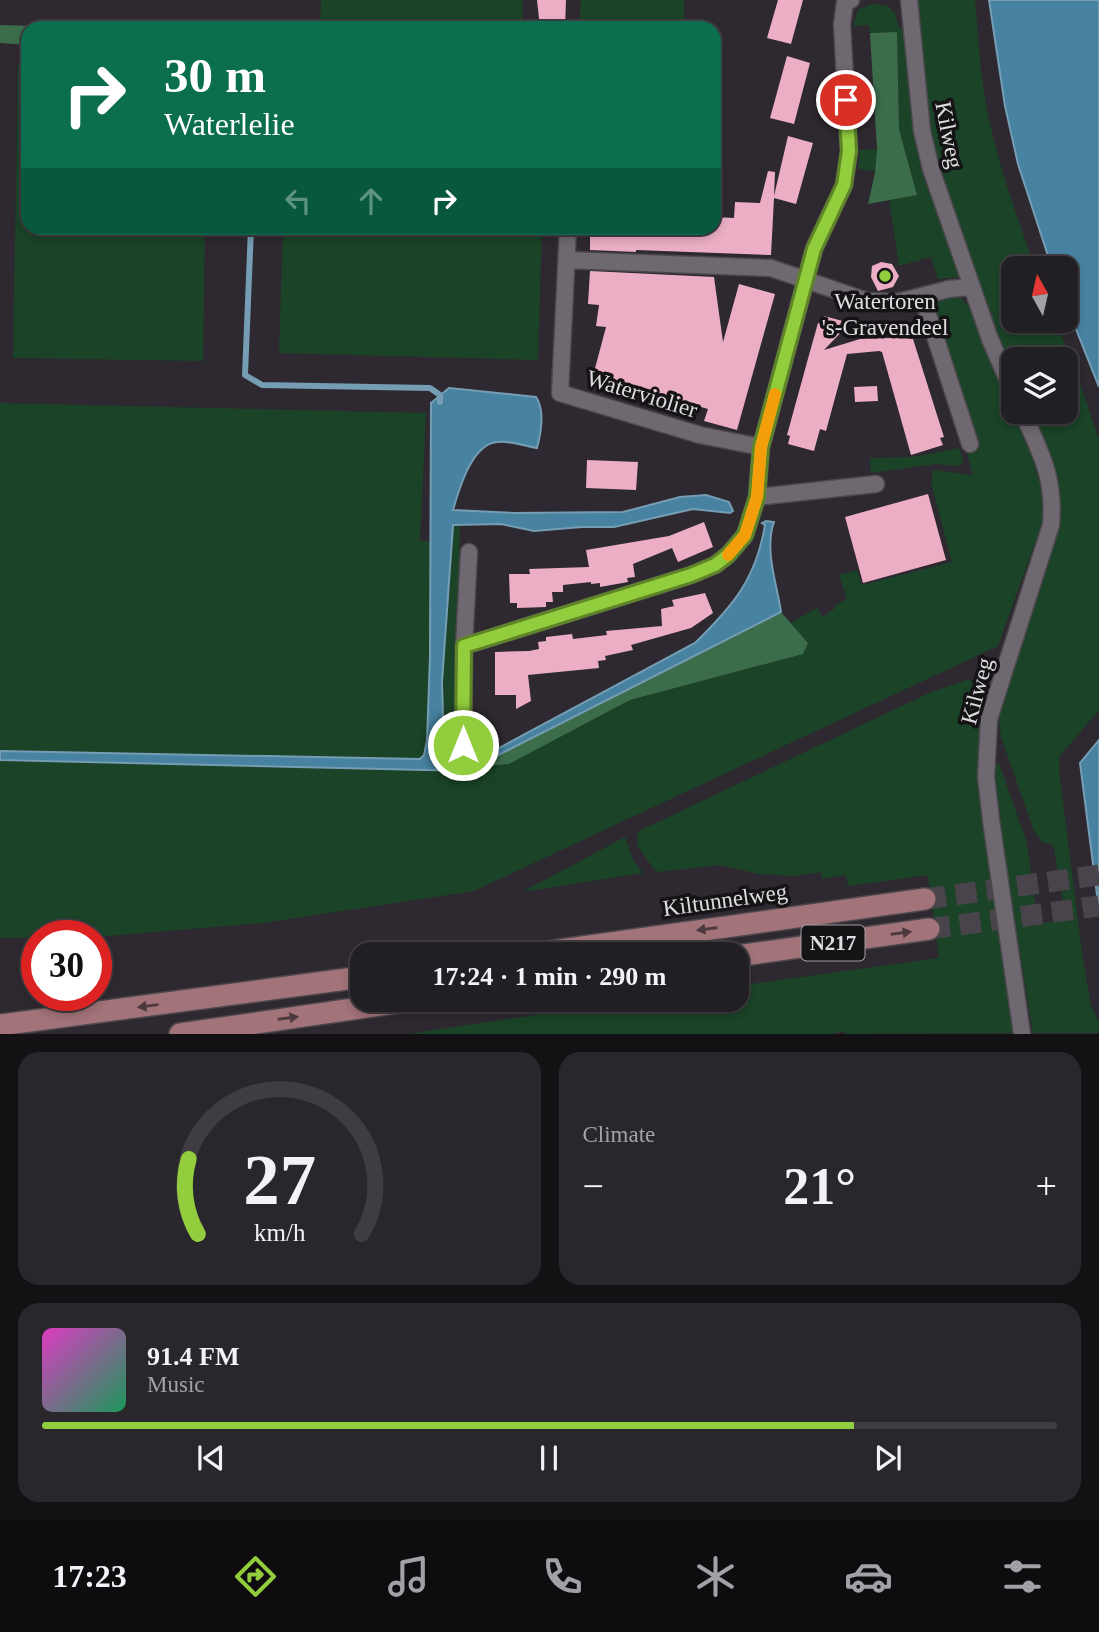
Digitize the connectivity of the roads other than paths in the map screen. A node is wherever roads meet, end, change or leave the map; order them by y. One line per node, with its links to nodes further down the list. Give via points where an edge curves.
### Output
1 (851, 0): 5 (street, via 845,2 842,24 849,151 844,185 814,249)
2 (909, 0): 6 (street, Kilweg, via 922,131)
3 (568, 235): 4 (street, Waterviolier)
4 (567, 260): 5 (street, via 771,268); 11 (street, Waterviolier, via 560,393 700,435)
5 (806, 279): 7 (street, via 867,301 898,302); 11 (street)
6 (971, 287): 7 (street); 8 (street, Kilweg)
7 (922, 296): 10 (street)
8 (1001, 364)
9 (1028, 424): 25 (street, Kilweg, via 1048,471 1051,525 989,719 986,776)
10 (970, 444)
11 (761, 447): 13 (street)
12 (876, 484): 13 (street)
13 (757, 497): 15 (street, via 745,535 715,565)
14 (469, 552): 15 (street)
15 (464, 646): 16 (street)
16 (463, 745)
17 (925, 899): 19 (main road, Kiltunnelweg / N217, one-way to 19)
18 (929, 929): 20 (main road, N217, one-way to 18)
19 (618, 942)
20 (749, 954)
21 (350, 979): 23 (main road, one-way to 23)
22 (350, 1009): 24 (main road, one-way to 22)
23 (0, 1025)
24 (180, 1034)
25 (1022, 1034)

